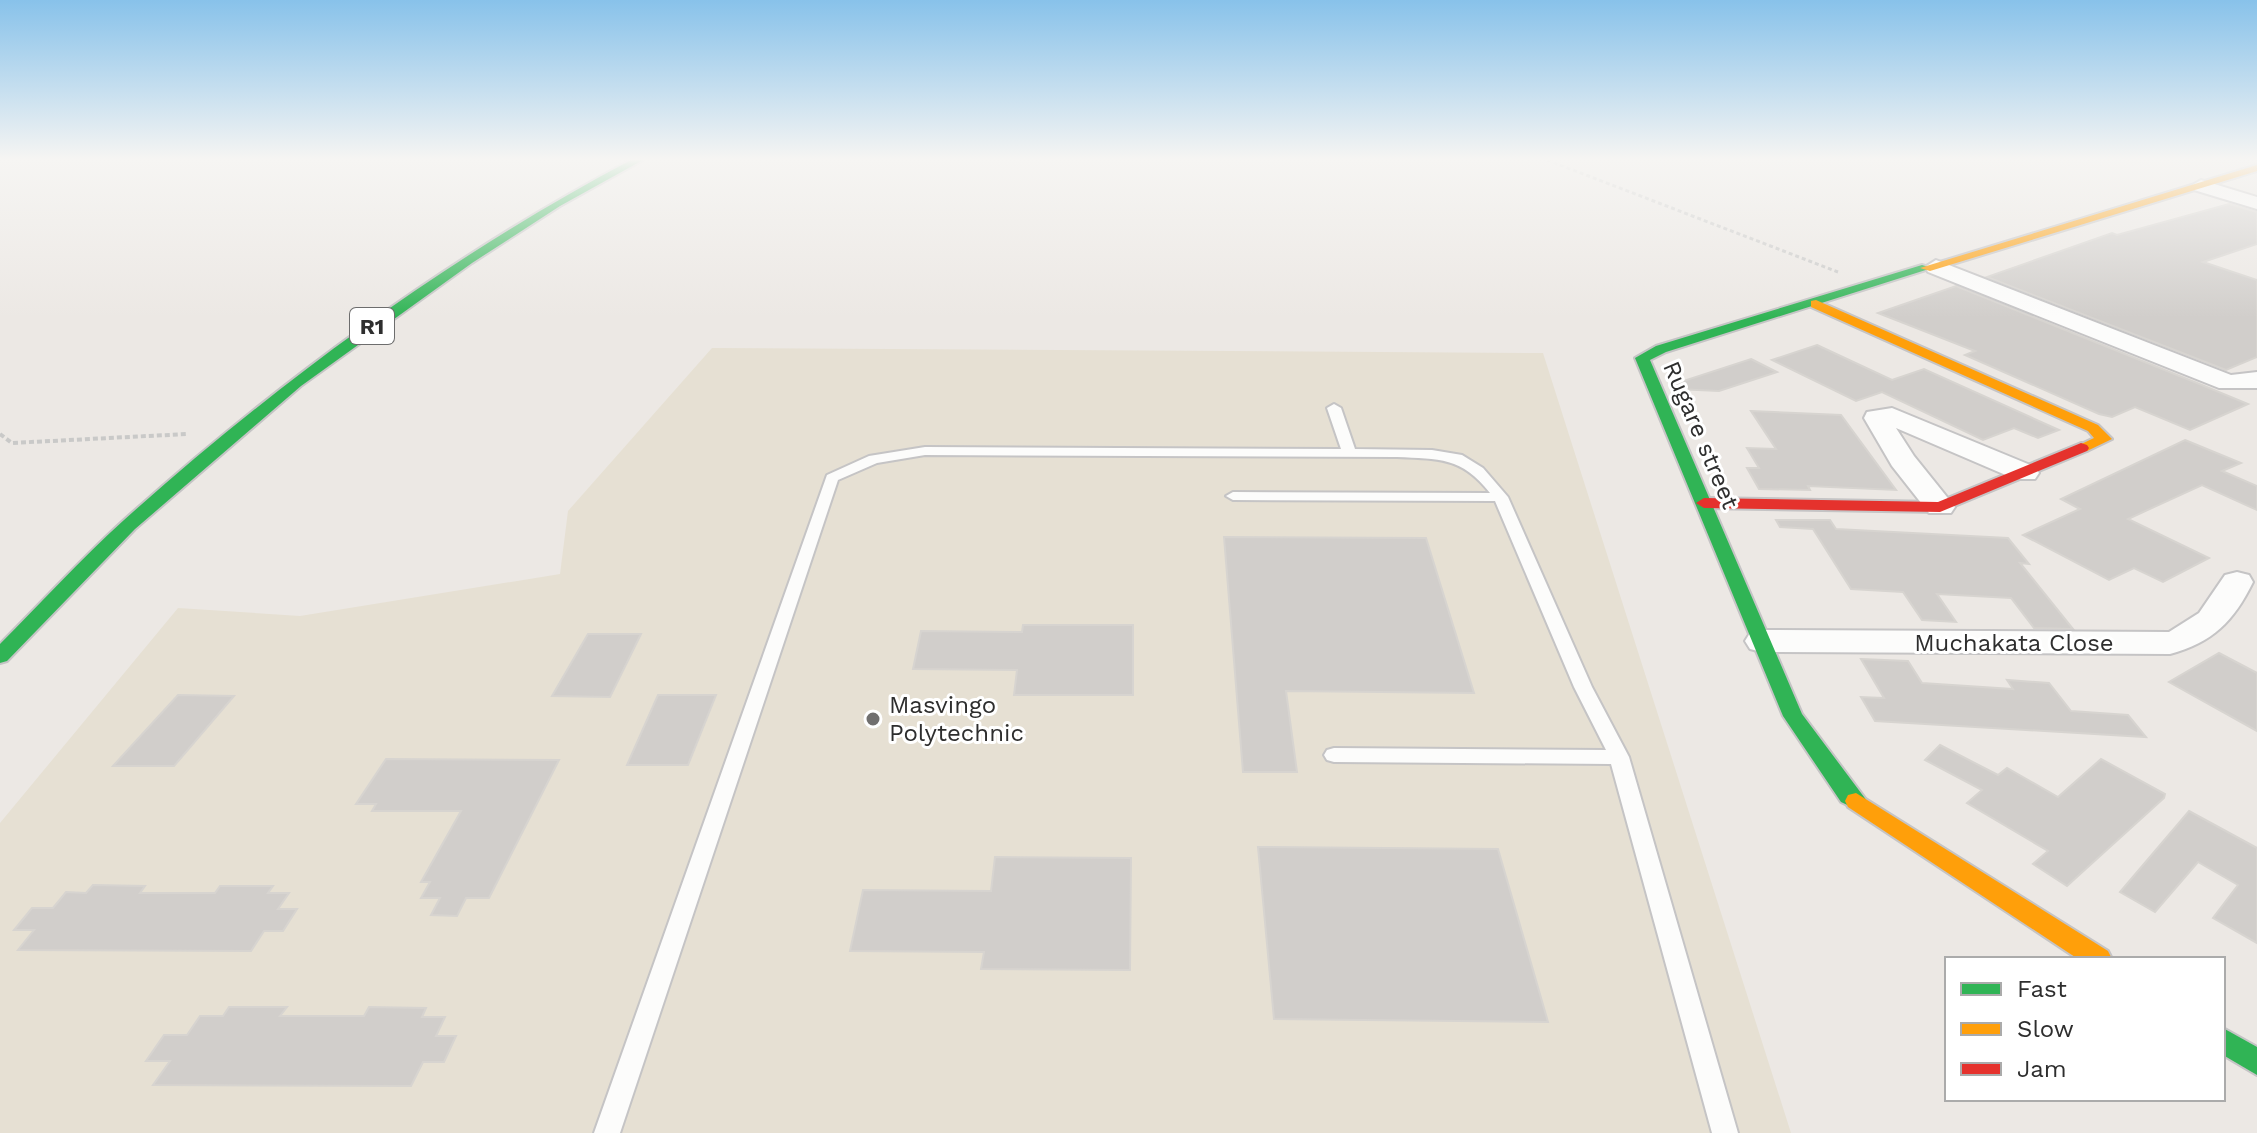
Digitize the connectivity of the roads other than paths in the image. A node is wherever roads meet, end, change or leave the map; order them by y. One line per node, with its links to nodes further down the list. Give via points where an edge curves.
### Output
1 (544, 213): 15 (main road, R1, via 391,313 238,430 129,525)
2 (2113, 213): 3 (main road, Rugare street)
3 (1936, 267): 4 (main road, Rugare street); 5 (street, via 2228,383)
4 (1816, 304): 8 (main road, via 2103,436); 11 (main road, Rugare street, via 1643,356)
5 (2257, 380)
6 (1334, 408): 7 (lane)
7 (1349, 452): 10 (lane, via 1467,461 1482,471); 21 (lane, via 925,451 874,459 832,478)
8 (2025, 473): 12 (main road); 12 (street, via 1892,416 1877,418)
9 (1233, 496): 10 (lane)
10 (1501, 497): 17 (lane)
11 (1704, 503): 12 (main road); 14 (main road, Rugare street)
12 (1940, 507)
13 (2237, 582): 14 (street, Muchakata Close, via 2226,606 2206,629 2170,643)
14 (1762, 641): 18 (main road, Rugare street, via 1793,716 1849,796)
15 (0, 656)
16 (1334, 755): 17 (lane)
17 (1619, 757): 22 (lane)
18 (2096, 957)
19 (2225, 1041): 20 (main road)
20 (2257, 1062)
21 (607, 1133)
22 (1725, 1133)

